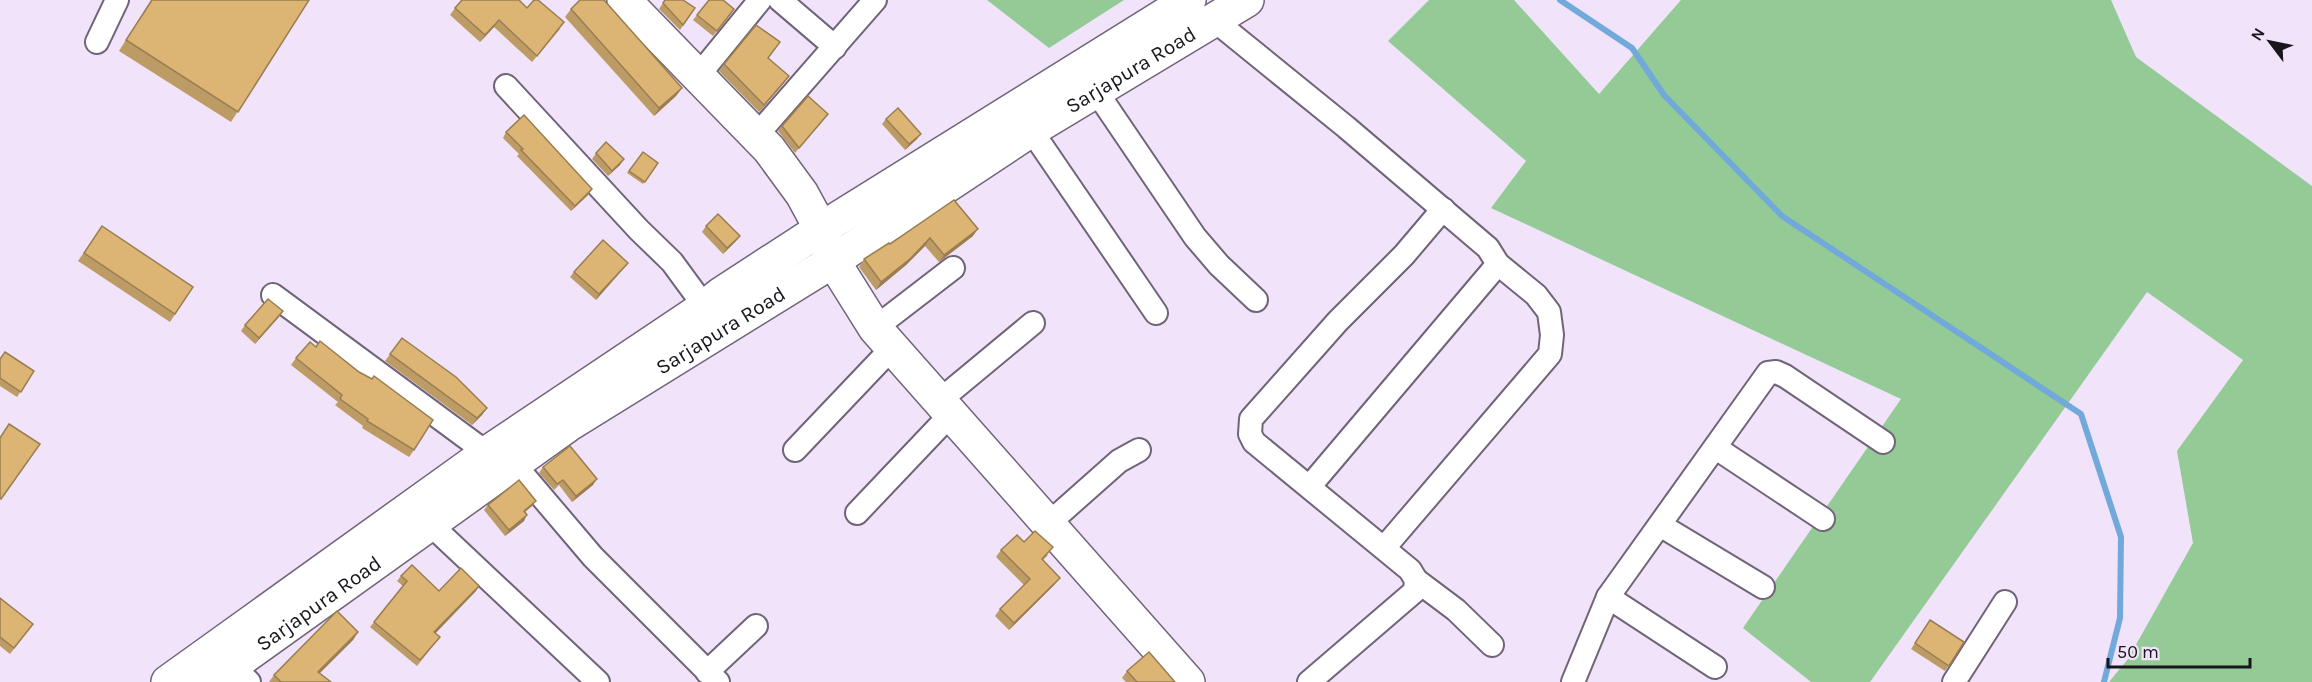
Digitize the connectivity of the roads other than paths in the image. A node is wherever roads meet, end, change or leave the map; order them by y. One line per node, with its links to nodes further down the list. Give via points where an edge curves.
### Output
1 (117, 0): 8 (street)
2 (624, 0): 10 (main road)
3 (760, 0): 10 (street)
4 (780, 0): 9 (street)
5 (875, 0): 9 (street)
6 (1247, 0): 7 (main road, Sarjapura Road)
7 (1202, 10): 12 (main road, Sarjapura Road); 15 (street); 16 (main road, Sarjapura Road)
8 (98, 42)
9 (835, 47): 14 (street)
10 (698, 76): 14 (main road)
11 (506, 86): 22 (street, via 672,262)
12 (1096, 91): 13 (main road, Sarjapura Road); 21 (street, via 1195,237)
13 (1031, 130): 17 (main road, Sarjapura Road); 23 (street)
14 (756, 136): 16 (main road, via 802,194)
15 (1443, 209): 18 (street, via 1488,248); 32 (street, via 1251,419 1254,442)
16 (820, 229): 17 (main road); 22 (main road, Sarjapura Road)
17 (833, 261): 25 (main road); 31 (main road, Sarjapura Road, via 568,425)
18 (1498, 264): 32 (street); 38 (street, via 1536,294 1549,312 1550,354)
19 (953, 268): 25 (street)
20 (273, 295): 31 (street)
21 (1256, 300)
22 (705, 307): 31 (main road, Sarjapura Road)
23 (1156, 313)
24 (1033, 323): 26 (street)
25 (884, 338): 26 (main road); 29 (street)
26 (945, 407): 33 (street); 36 (main road)
27 (1883, 442): 28 (street, via 1776,372 1768,373)
28 (1716, 448): 34 (street); 37 (street)
29 (795, 450)
30 (1139, 450): 36 (street, via 1119,461)
31 (501, 458): 35 (main road, Sarjapura Road); 47 (street); 48 (main road, Sarjapura Road)
32 (1310, 486): 38 (street)
33 (856, 513)
34 (1823, 519)
35 (430, 524): 46 (main road, Sarjapura Road); 49 (street)
36 (1048, 524): 50 (main road)
37 (1660, 525): 40 (street); 41 (street)
38 (1384, 548): 39 (street)
39 (1416, 580): 44 (street, via 1456,610); 51 (street, via 1415,591)
40 (1763, 587)
41 (1608, 597): 45 (street); 52 (street)
42 (2006, 602): 53 (street)
43 (756, 626): 47 (street)
44 (1492, 645)
45 (1715, 667)
46 (230, 677)
47 (712, 677)
48 (168, 682)
49 (598, 682)
50 (1188, 682)
51 (1309, 682)
52 (1573, 682)
53 (1954, 682)

